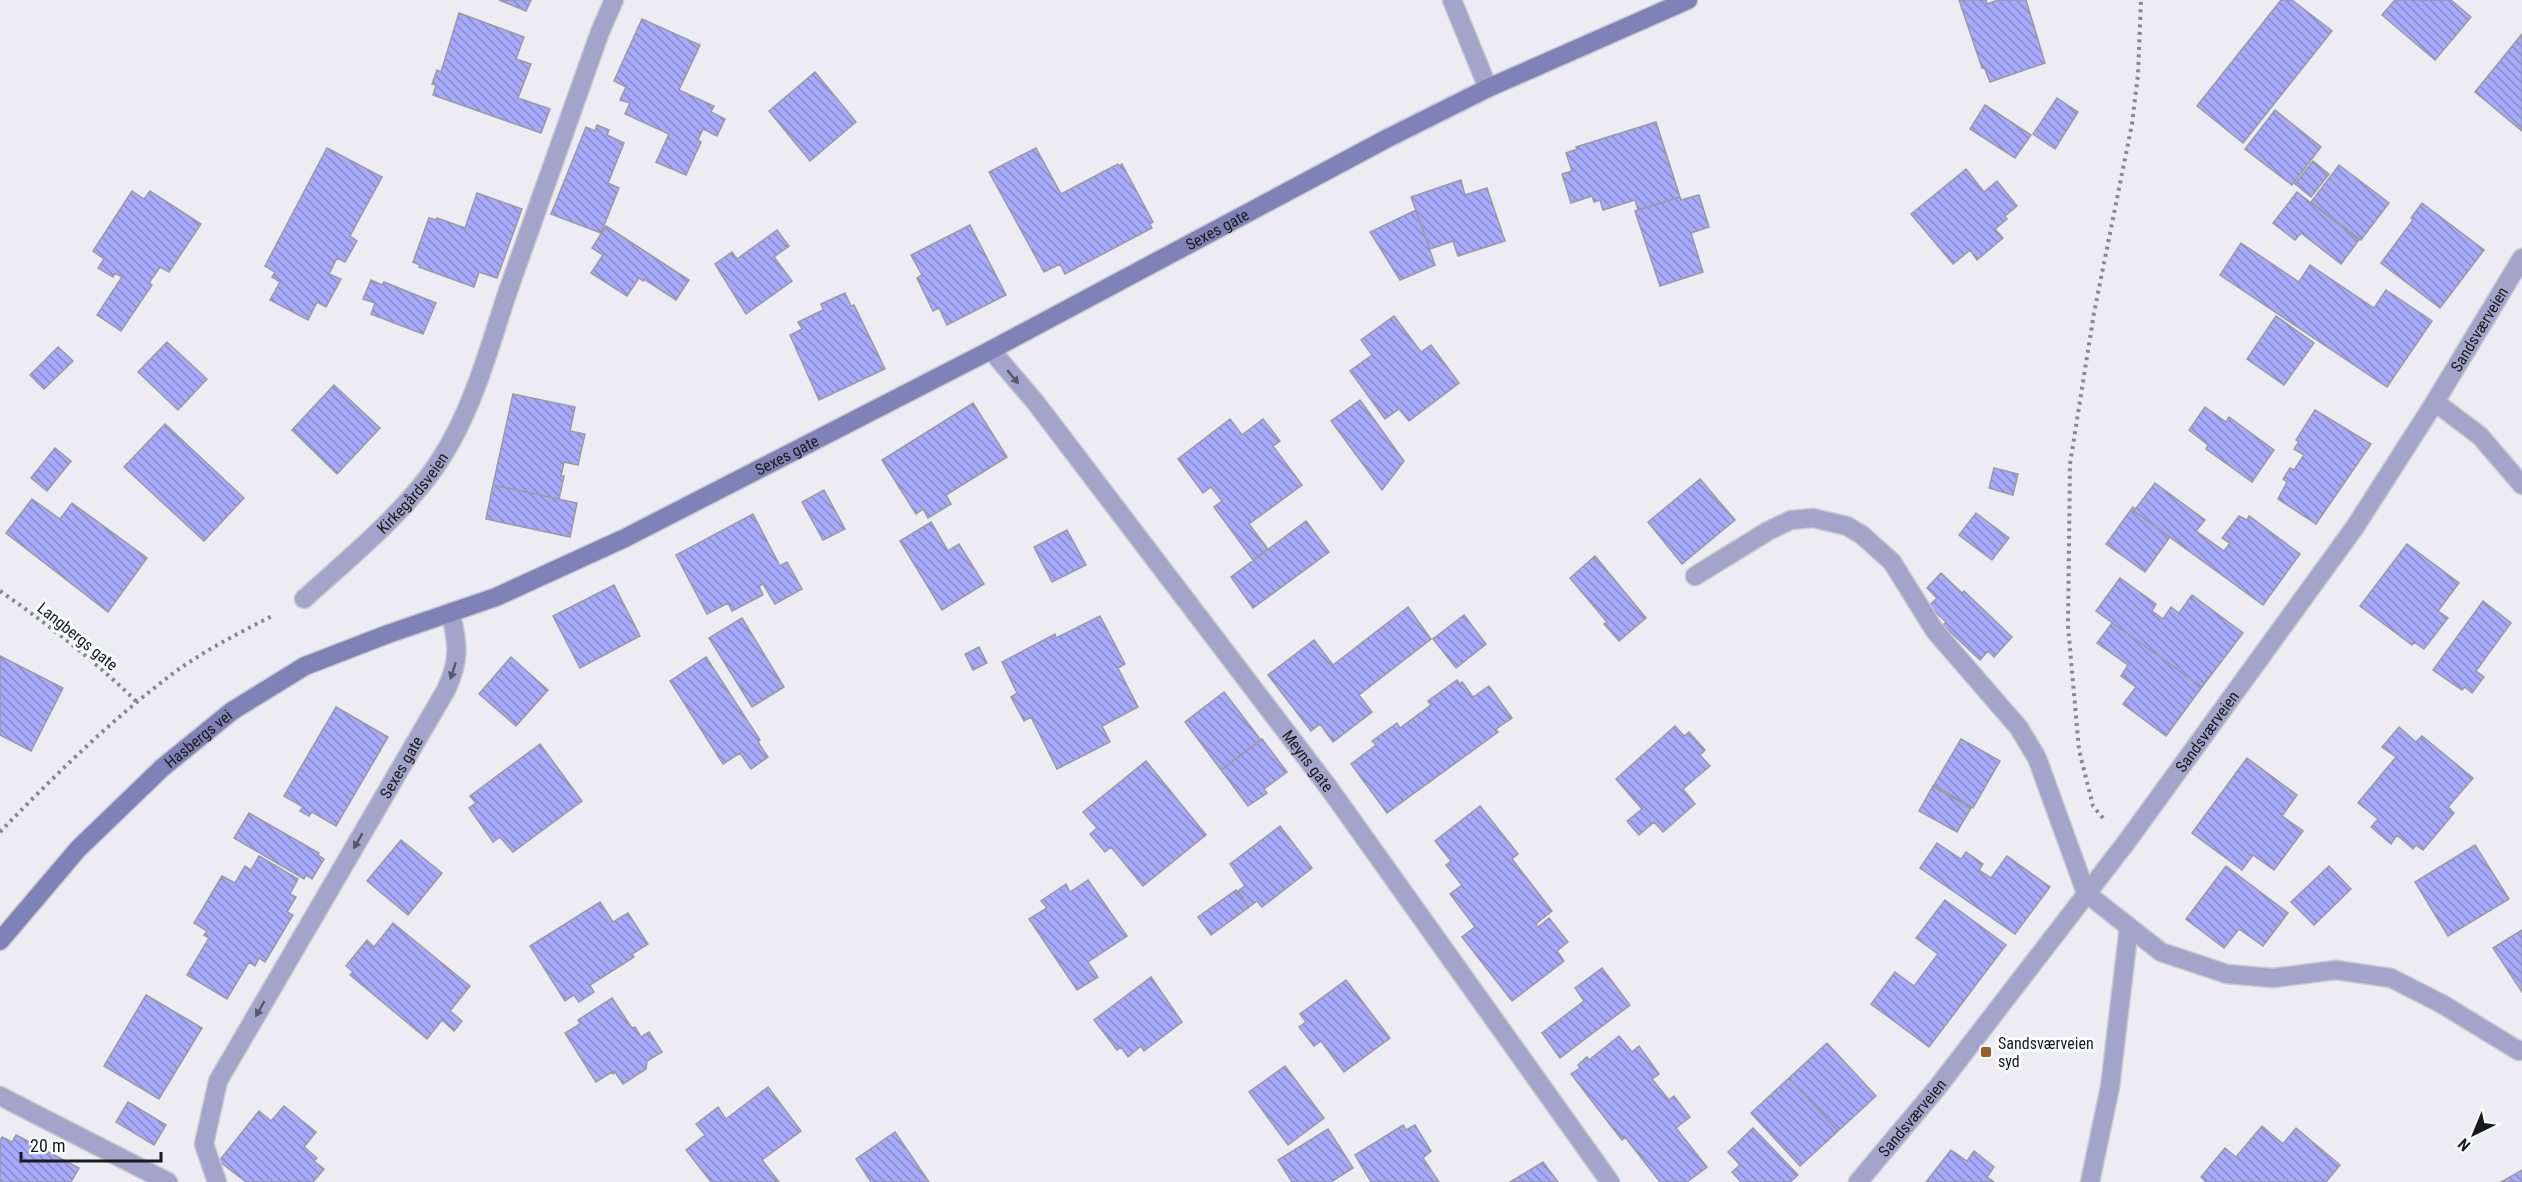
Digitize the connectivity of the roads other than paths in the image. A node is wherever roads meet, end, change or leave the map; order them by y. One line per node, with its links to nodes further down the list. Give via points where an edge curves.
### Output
1 (614, 0): 10 (street, Kirkegårdsveien, via 461,426 412,495 364,545)
2 (1452, 0): 4 (street)
3 (1688, 0): 4 (street, Sexes gate)
4 (1488, 88): 6 (street, Sexes gate)
5 (2522, 258): 7 (street, Sandsværveien)
6 (991, 350): 11 (street, Sexes gate, via 625,538 516,589); 19 (street, Meyns gate, one-way to 19, via 1036,403 1329,788)
7 (2435, 402): 8 (street, via 2480,436); 12 (street, Sandsværveien, via 2355,527)
8 (2522, 484)
9 (1695, 576): 12 (street, via 1791,520 1832,521 1862,535 1892,562 1935,631 2019,728 2037,758)
10 (303, 599)
11 (451, 614): 14 (street, Hasbergs vei, via 305,666 232,711 118,809 78,849); 18 (street, Sexes gate, one-way to 18, via 457,659 446,690 218,1082 204,1144)
12 (2086, 893): 13 (street); 20 (street, Sandsværveien, via 1937,1088)
13 (2129, 927): 15 (street, via 2161,952 2227,974 2273,978 2336,970 2391,978); 21 (street, via 2110,1086)
14 (0, 941)
15 (2522, 1050)
16 (0, 1096): 17 (street)
17 (168, 1182)
18 (217, 1182)
19 (1610, 1182)
20 (1858, 1182)
21 (2090, 1182)

